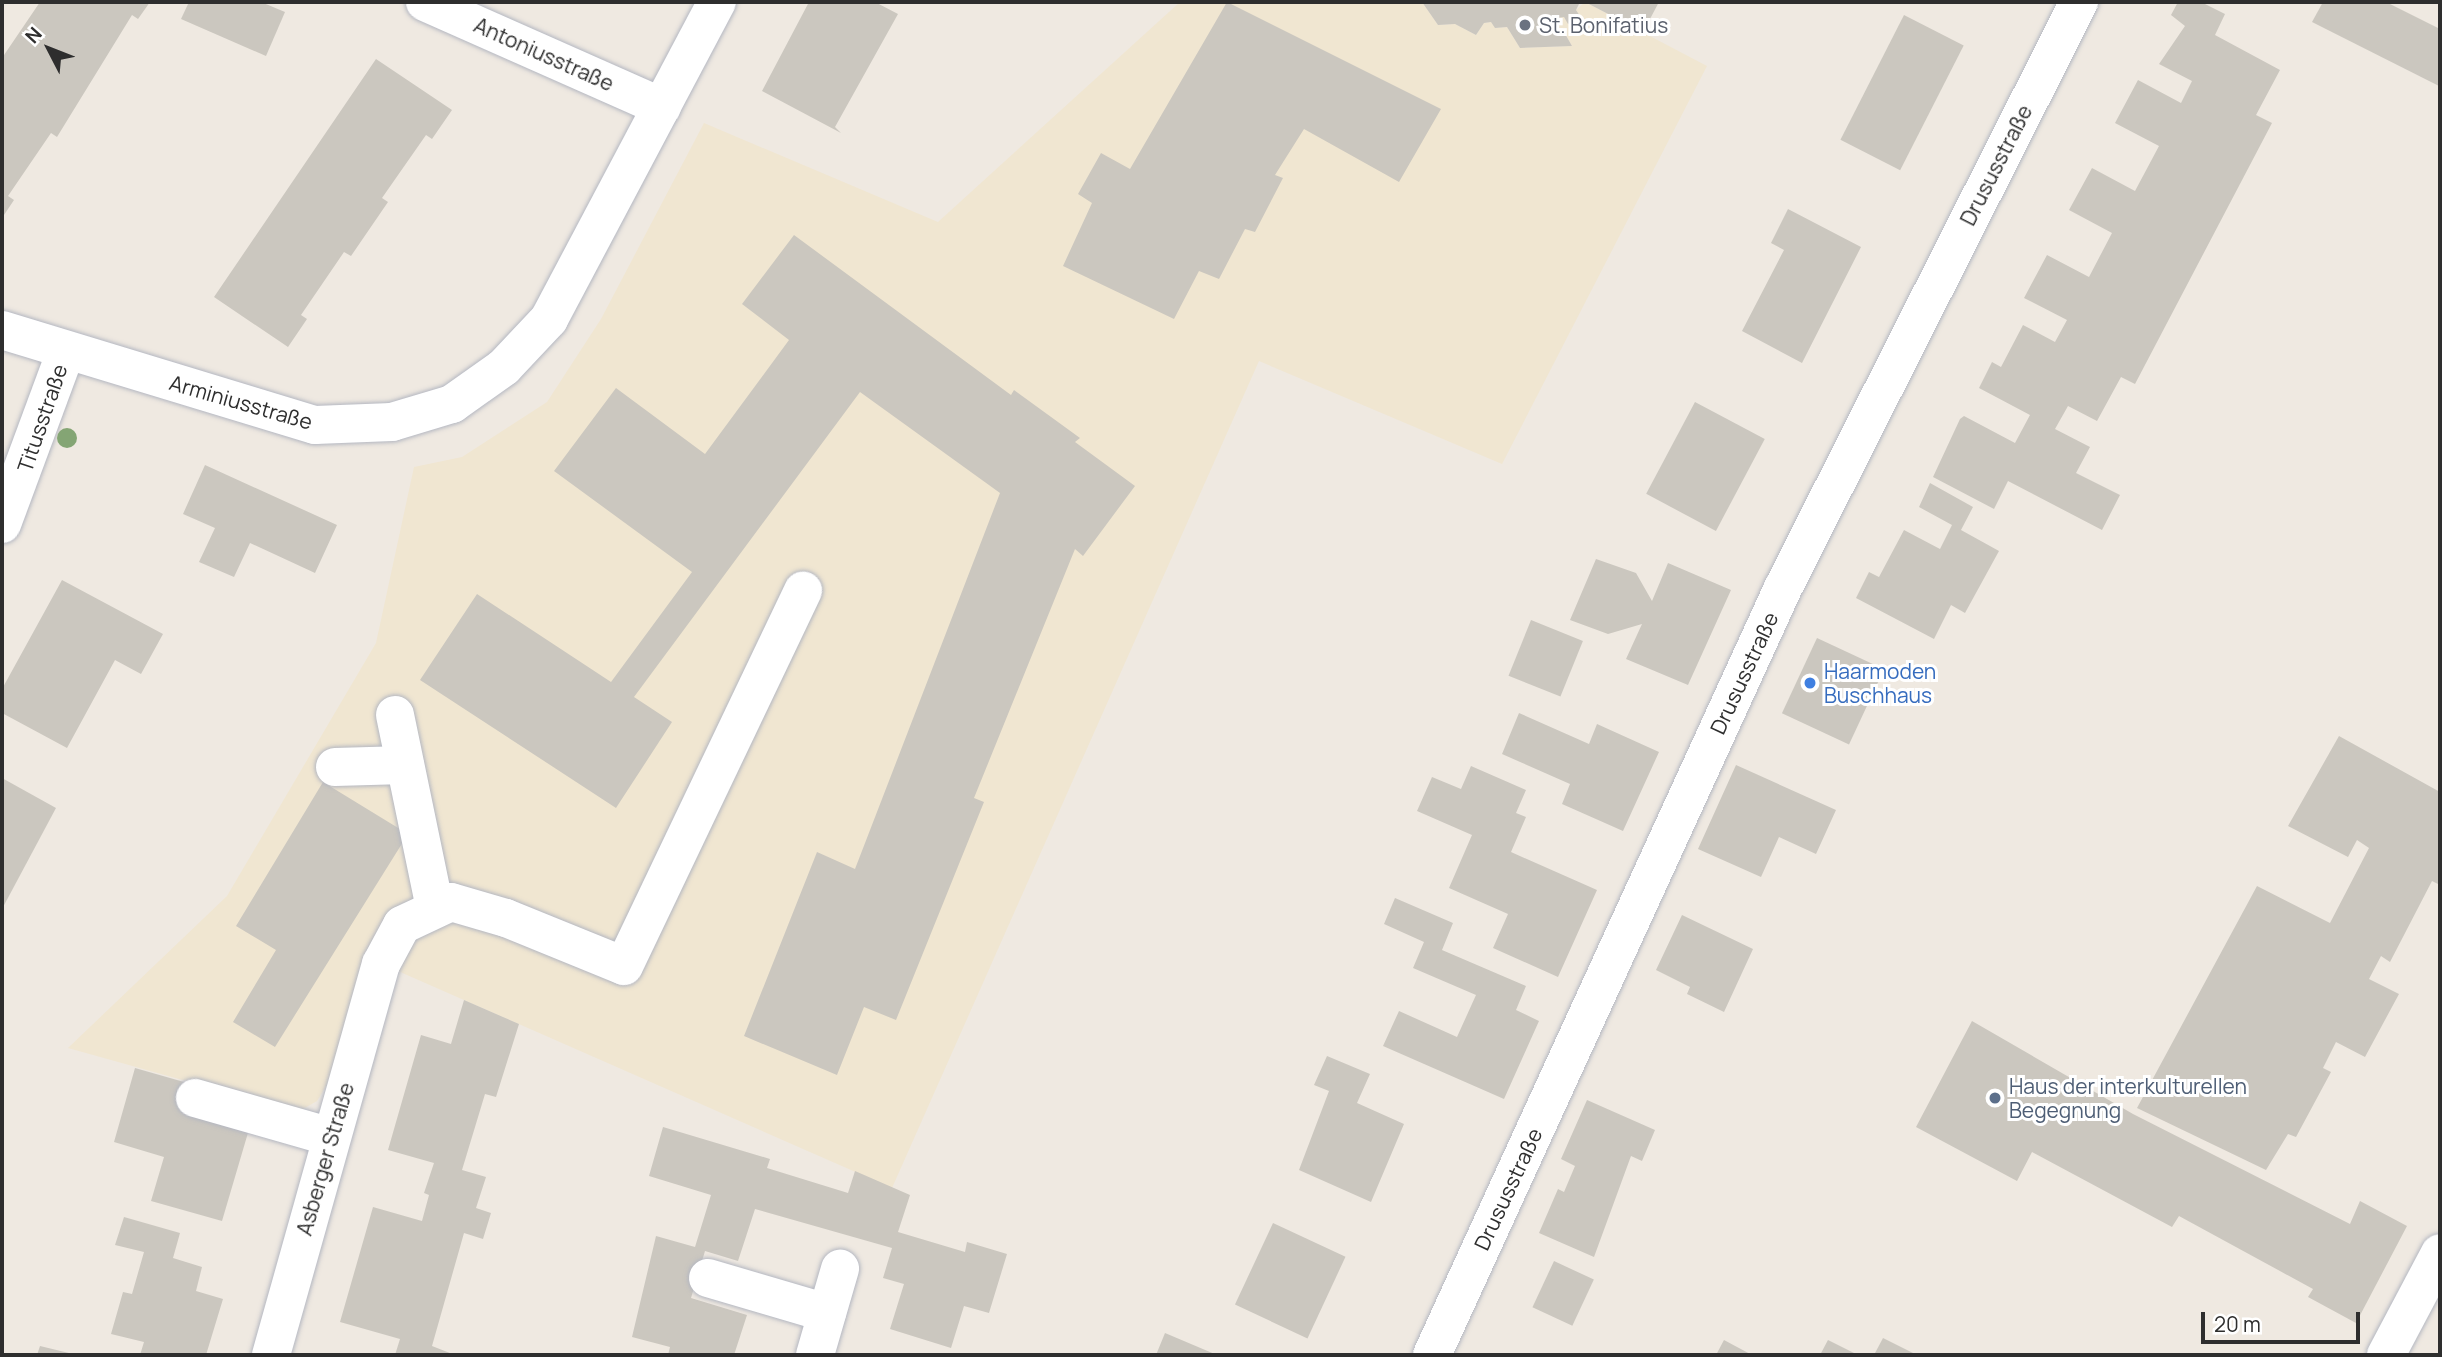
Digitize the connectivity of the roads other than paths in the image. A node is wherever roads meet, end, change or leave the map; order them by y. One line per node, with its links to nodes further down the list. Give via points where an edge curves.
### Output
1 (425, 2): 4 (street, Antoniusstraße)
2 (717, 2): 4 (street, Arminiusstraße)
3 (2079, 2): 21 (street, Drususstraße, via 1783,588)
4 (662, 107): 6 (street, Arminiusstraße, via 549,319 504,367 452,404 391,422 315,425)
5 (2, 330): 6 (street, Arminiusstraße)
6 (66, 351): 7 (street, Titusstraße)
7 (2, 524)
8 (803, 590): 12 (street, via 624,966 506,918 451,902)
9 (395, 715): 10 (street)
10 (405, 765): 11 (street); 12 (street)
11 (335, 767)
12 (435, 909): 14 (street, Asberger Straße, via 402,925 381,964)
13 (195, 1098): 14 (street)
14 (331, 1137): 19 (street, Asberger Straße)
15 (2440, 1253): 22 (street)
16 (840, 1269): 18 (street)
17 (708, 1278): 18 (street)
18 (827, 1313): 20 (street)
19 (271, 1355)
20 (815, 1355)
21 (1432, 1355)
22 (2386, 1355)

